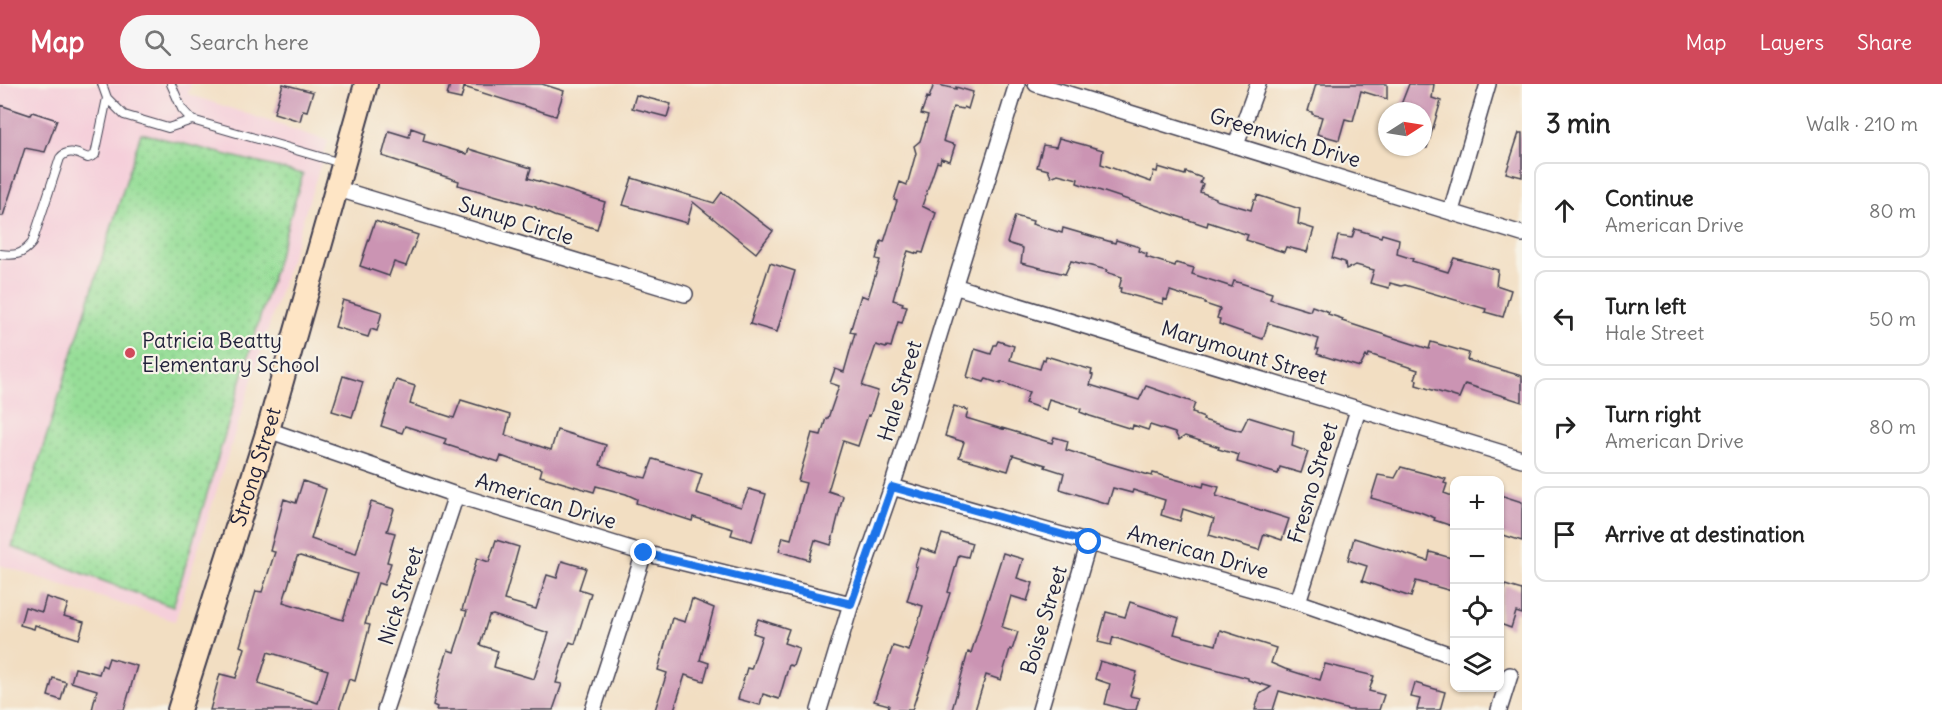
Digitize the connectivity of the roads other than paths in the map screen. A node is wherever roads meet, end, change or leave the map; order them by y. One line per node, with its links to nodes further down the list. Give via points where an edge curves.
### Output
1 (102, 84): 8 (lane)
2 (171, 84): 9 (lane, via 182,109)
3 (366, 84): 11 (street, Strong Street)
4 (1017, 84): 16 (street, Hale Street)
5 (1036, 84): 10 (street, Greenwich Drive)
6 (1258, 84): 10 (street)
7 (1488, 84): 13 (street)
8 (107, 98): 9 (lane, via 124,115 168,128); 15 (lane, via 95,155 88,158 73,152 63,154 32,243 15,256)
9 (192, 120): 11 (lane)
10 (1236, 145): 13 (street, Greenwich Drive)
11 (342, 164): 12 (street, Strong Street)
12 (335, 188): 17 (street, Sunup Circle); 19 (street, Strong Street)
13 (1451, 211): 14 (street, Greenwich Drive)
14 (1522, 234)
15 (0, 254)
16 (954, 286): 18 (street, Marymount Street); 21 (street, Hale Street)
17 (685, 294)
18 (1358, 410): 20 (street, Marymount Street); 25 (street, Fresno Street)
19 (268, 429): 22 (street, American Drive); 29 (street, Strong Street)
20 (1522, 459)
21 (892, 487): 23 (street, American Drive); 26 (street, Hale Street)
22 (456, 495): 24 (street, American Drive); 30 (street, Nick Street)
23 (1089, 542): 25 (street, American Drive); 33 (street, Boise Street)
24 (644, 553): 26 (street, American Drive); 31 (street)
25 (1298, 602): 27 (street, American Drive)
26 (851, 604): 32 (street, Hale Street)
27 (1450, 654)
28 (1511, 675): 34 (street)
29 (179, 710)
30 (386, 710)
31 (593, 710)
32 (819, 710)
33 (1040, 710)
34 (1499, 710)

